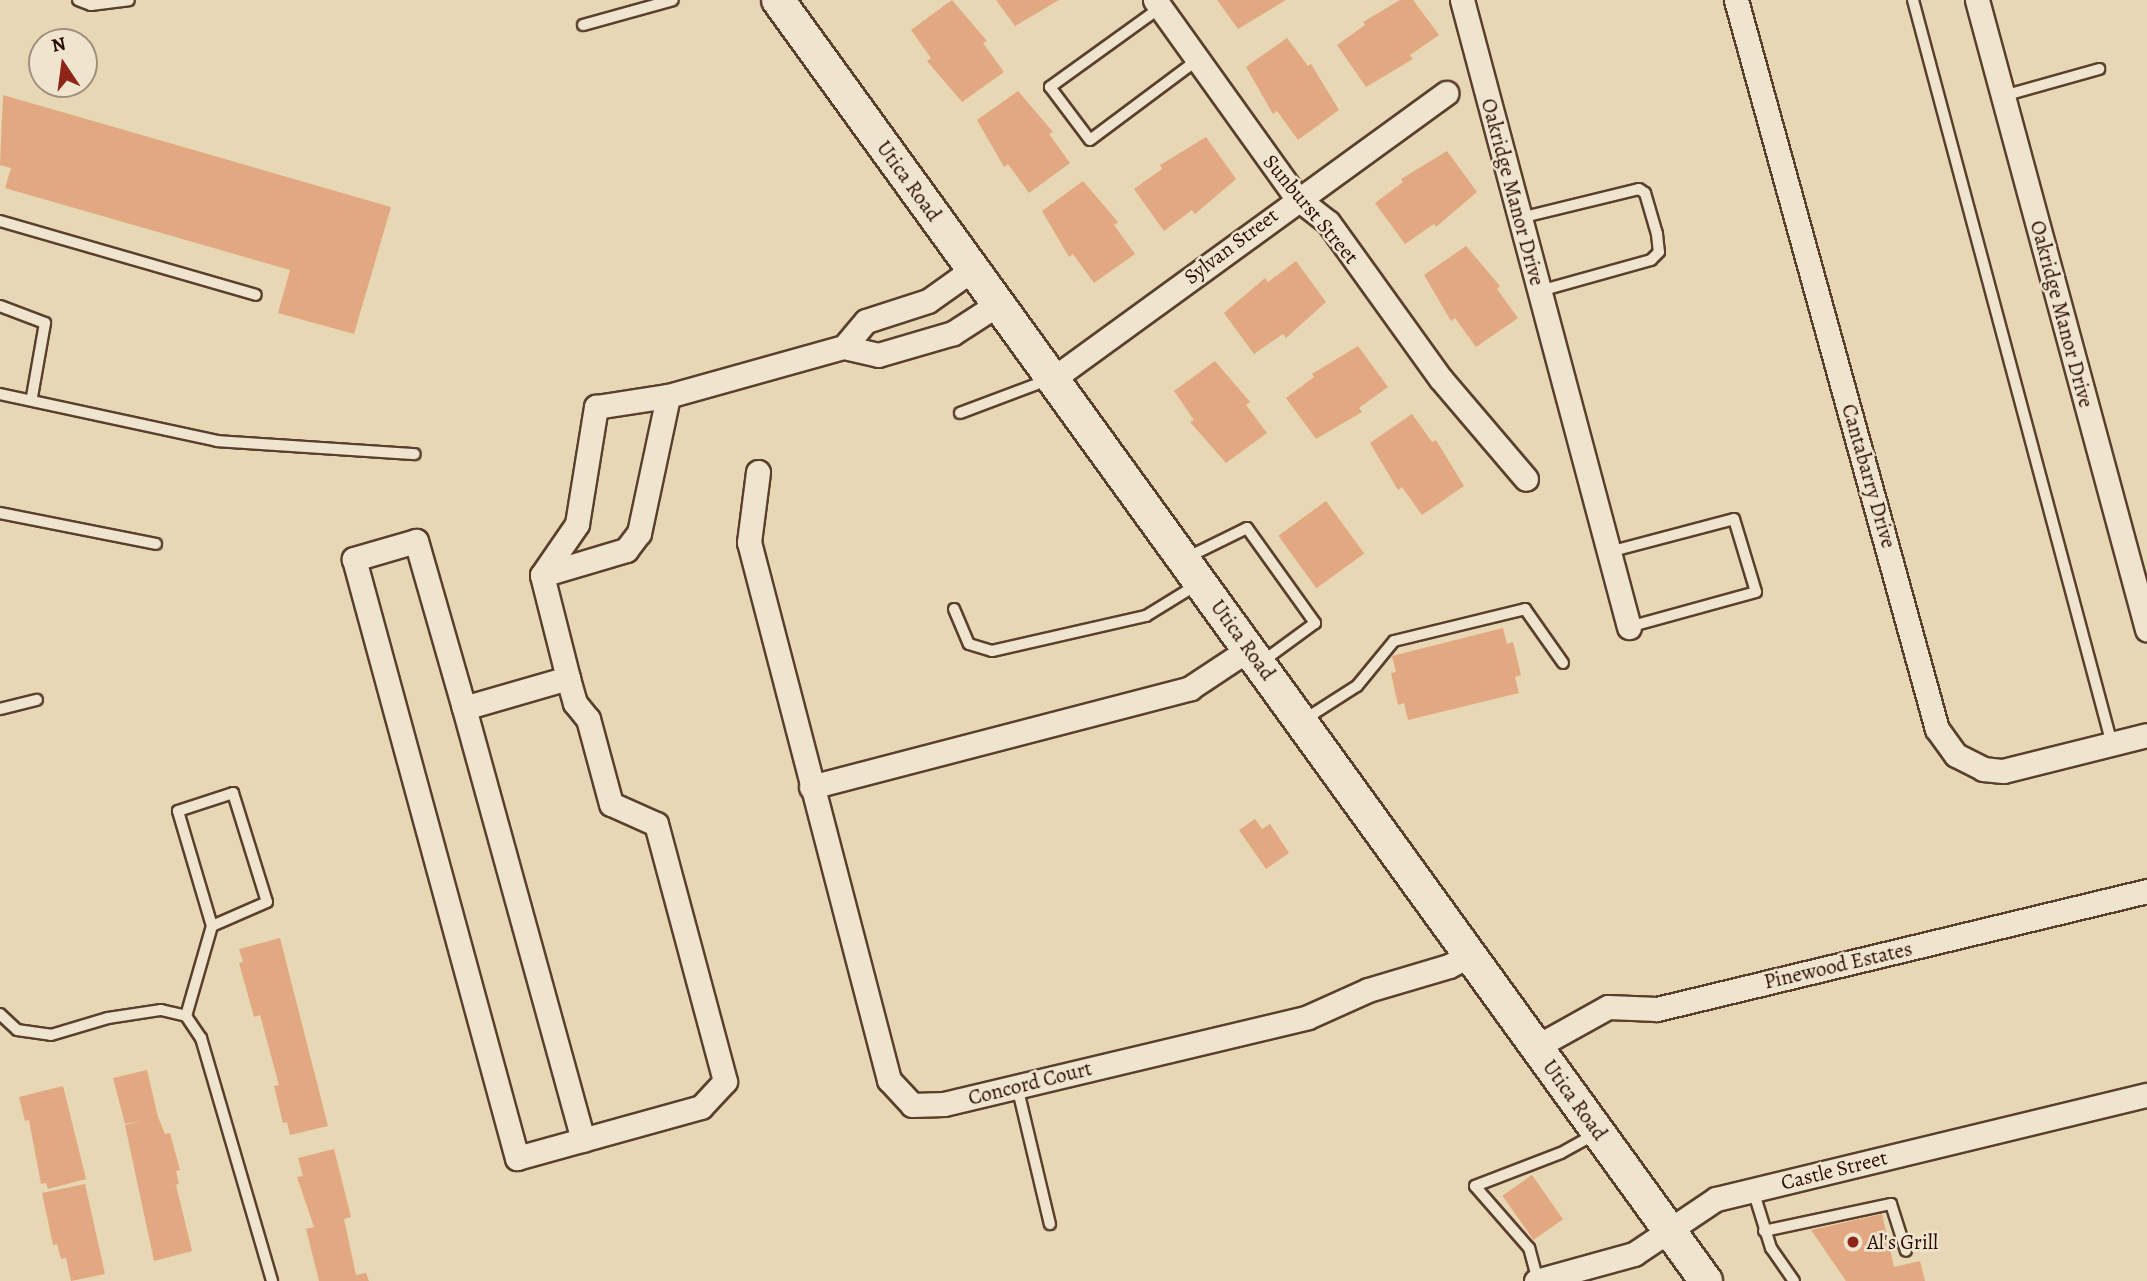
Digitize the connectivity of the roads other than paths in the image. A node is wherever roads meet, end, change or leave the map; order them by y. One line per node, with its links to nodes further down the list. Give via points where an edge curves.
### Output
1 (78, 0): 2 (lane, via 91,5)
2 (128, 0)
3 (673, 0): 10 (lane)
4 (1462, 0): 16 (street, Oakridge Manor Drive)
5 (1737, 0): 48 (street, Cantabarry Drive, via 1937,729 1956,755 1983,769 2003,771)
6 (1913, 0): 48 (lane)
7 (1977, 0): 14 (street, Oakridge Manor Drive)
8 (781, 1): 18 (main road, Utica Road)
9 (1158, 4): 11 (street, Sunburst Street); 11 (lane, via 1050,87 1090,140)
10 (583, 25)
11 (1196, 61): 15 (street, Sunburst Street)
12 (2099, 69): 14 (lane)
13 (1446, 93): 15 (street, Sylvan Street)
14 (2003, 96): 39 (street, Oakridge Manor Drive)
15 (1297, 198): 24 (street, Sylvan Street); 31 (street, Sunburst Street, via 1328,222 1441,379)
16 (1520, 218): 19 (street, Oakridge Manor Drive); 19 (lane, via 1639,190 1645,192 1657,234 1659,252 1651,260)
17 (0, 221): 20 (lane)
18 (973, 270): 21 (main road, Utica Road); 23 (street, via 928,301 866,321)
19 (1540, 290): 34 (street, Oakridge Manor Drive)
20 (256, 295)
21 (998, 304): 23 (street, via 953,333 878,355); 24 (main road, Utica Road)
22 (0, 306): 26 (lane, via 45,323)
23 (844, 347): 27 (street)
24 (1054, 378): 28 (lane); 35 (main road, Utica Road)
25 (0, 394): 26 (lane)
26 (32, 397): 29 (lane, via 217,441)
27 (668, 397): 36 (street, via 639,533 626,550); 36 (street, via 596,407 577,524)
28 (960, 413)
29 (415, 454)
30 (758, 472): 49 (street, Concord Court, via 749,542)
31 (1525, 480)
32 (0, 513): 33 (lane)
33 (156, 544)
34 (1609, 552): 38 (street, Oakridge Manor Drive); 38 (lane, via 1734,519 1756,592)
35 (1193, 570): 37 (lane, via 1146,617 992,651 970,644); 40 (main road, Utica Road); 40 (lane, via 1247,528 1315,623)
36 (541, 575): 42 (street)
37 (954, 609)
38 (1629, 627)
39 (2147, 629)
40 (1255, 656): 46 (main road, Utica Road); 49 (street, via 1190,688)
41 (1563, 663): 46 (lane, via 1525,609 1394,641 1357,686)
42 (568, 678): 44 (street); 59 (street, via 575,704 588,719 611,804 656,824 724,1081 701,1107)
43 (37, 700): 45 (lane)
44 (464, 708): 59 (street); 59 (street, via 416,541 354,559 517,1158)
45 (0, 709)
46 (1300, 723): 52 (main road, Utica Road)
47 (2147, 735): 48 (street, Cantabarry Drive)
48 (2112, 744)
49 (811, 787): 56 (street, Concord Court, via 889,1080 897,1092 912,1105 925,1108)
50 (2147, 891): 55 (street, Pinewood Estates, via 1657,1009 1608,1007)
51 (212, 926): 51 (lane, via 178,811 233,793 267,902); 54 (lane)
52 (1470, 955): 55 (main road, Utica Road); 56 (street, Concord Court, via 1449,966 1368,990 1308,1017)
53 (0, 1014): 54 (lane, via 17,1030 51,1035 161,1010)
54 (186, 1016): 65 (lane, via 201,1038)
55 (1536, 1047): 58 (main road, Utica Road)
56 (1017, 1086): 61 (lane)
57 (2147, 1095): 60 (street, Castle Street)
58 (1598, 1132): 62 (main road, Utica Road); 66 (lane, via 1561,1153 1475,1186 1529,1248)
59 (583, 1140)
60 (1753, 1190): 62 (street, Castle Street, via 1716,1199); 63 (lane)
61 (1050, 1224)
62 (1670, 1229): 66 (street, Castle Street, via 1620,1261); 67 (main road, Utica Road)
63 (1764, 1231): 64 (lane, via 1891,1204); 68 (lane)
64 (1906, 1251)
65 (272, 1281)
66 (1537, 1281)
67 (1706, 1281)
68 (1794, 1281)

